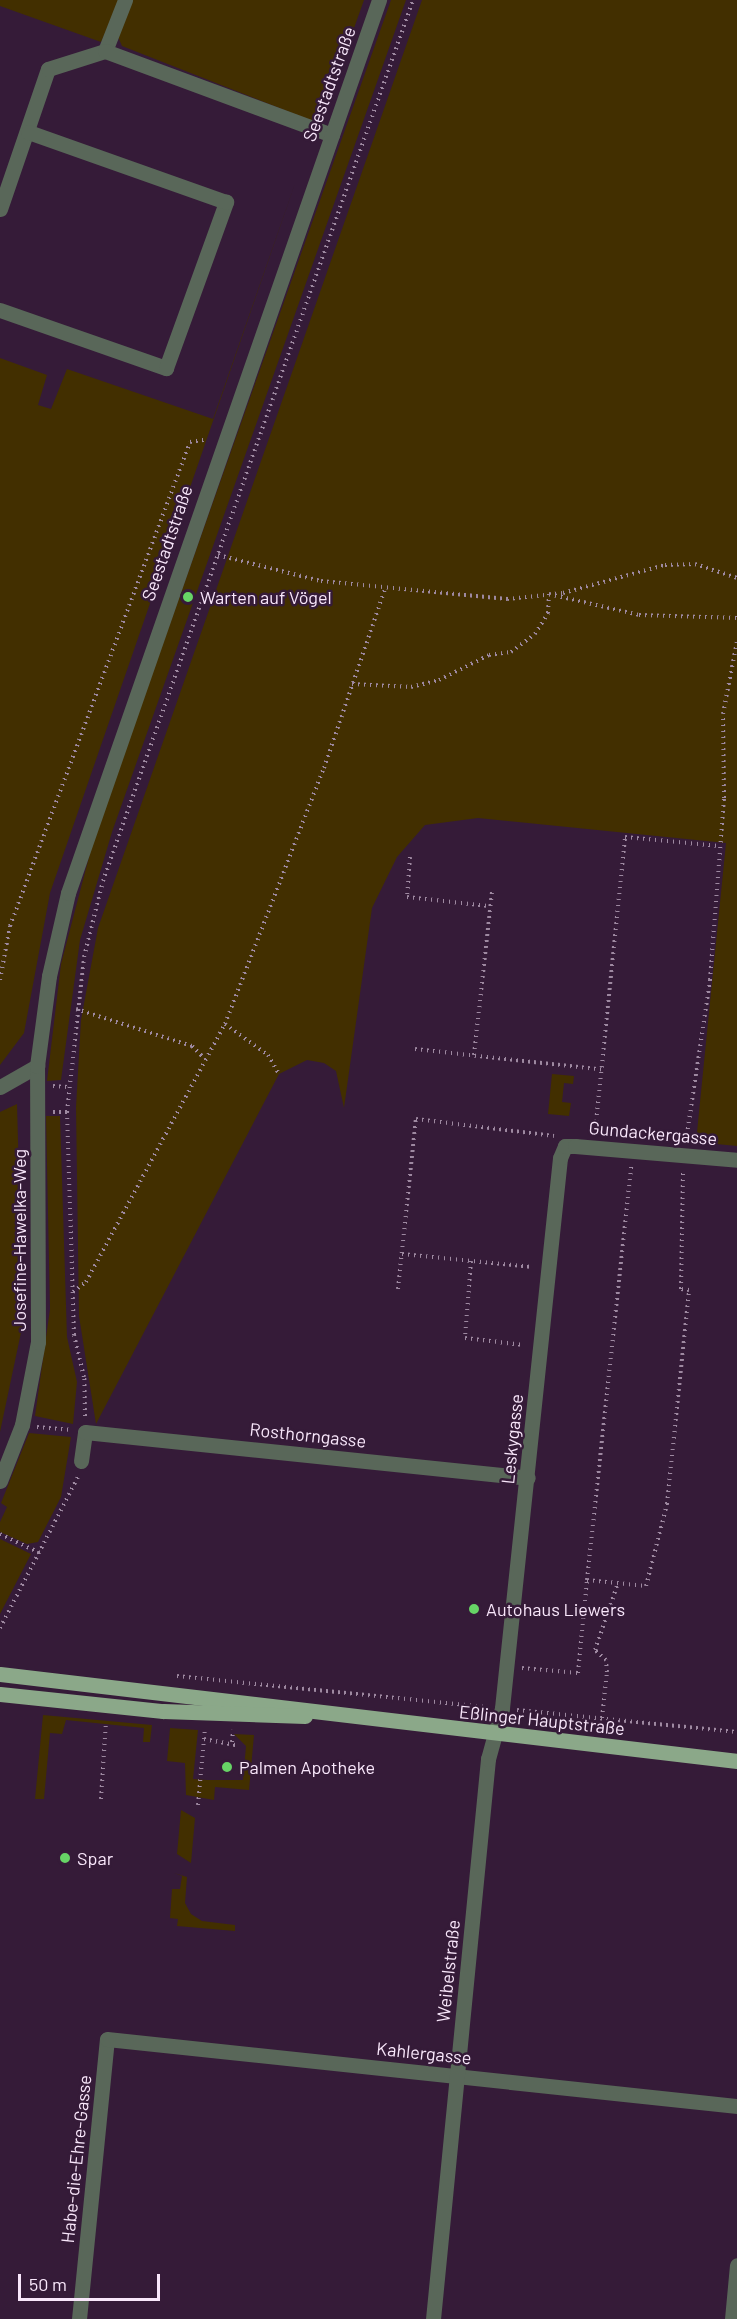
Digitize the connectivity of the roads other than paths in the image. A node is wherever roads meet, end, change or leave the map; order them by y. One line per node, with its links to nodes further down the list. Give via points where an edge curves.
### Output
1 (125, 0): 3 (street)
2 (380, 0): 5 (street, Seestadtstraße)
3 (105, 51): 4 (street, via 48,69); 5 (street)
4 (28, 132): 6 (street); 7 (street, via 226,202 166,368)
5 (332, 135): 8 (street, Seestadtstraße, via 89,826 49,976)
6 (0, 209)
7 (0, 310)
8 (37, 1066): 9 (street); 14 (street, Josefine-Hawelka-Weg, via 41,1308 22,1425)
9 (0, 1088)
10 (560, 1142): 11 (street, Gundackergasse); 13 (street, Leskygasse)
11 (737, 1160)
12 (81, 1461): 13 (street, Rosthorngasse, via 85,1432)
13 (528, 1478): 18 (street, Leskygasse)
14 (0, 1481)
15 (0, 1674): 17 (main road, Eßlinger Hauptstraße)
16 (0, 1694): 17 (main road, Eßlinger Hauptstraße, via 255,1717)
17 (342, 1716): 18 (main road, Eßlinger Hauptstraße)
18 (497, 1736): 19 (main road, Eßlinger Hauptstraße); 21 (street, Weibelstraße, via 488,1759)
19 (737, 1761)
20 (108, 2039): 21 (street, Kahlergasse); 24 (street, Habe-die-Ehre-Gasse)
21 (457, 2076): 22 (street, Kahlergasse); 25 (street, Weibelstraße)
22 (737, 2106)
23 (737, 2265): 26 (street)
24 (79, 2319)
25 (433, 2319)
26 (732, 2319)

